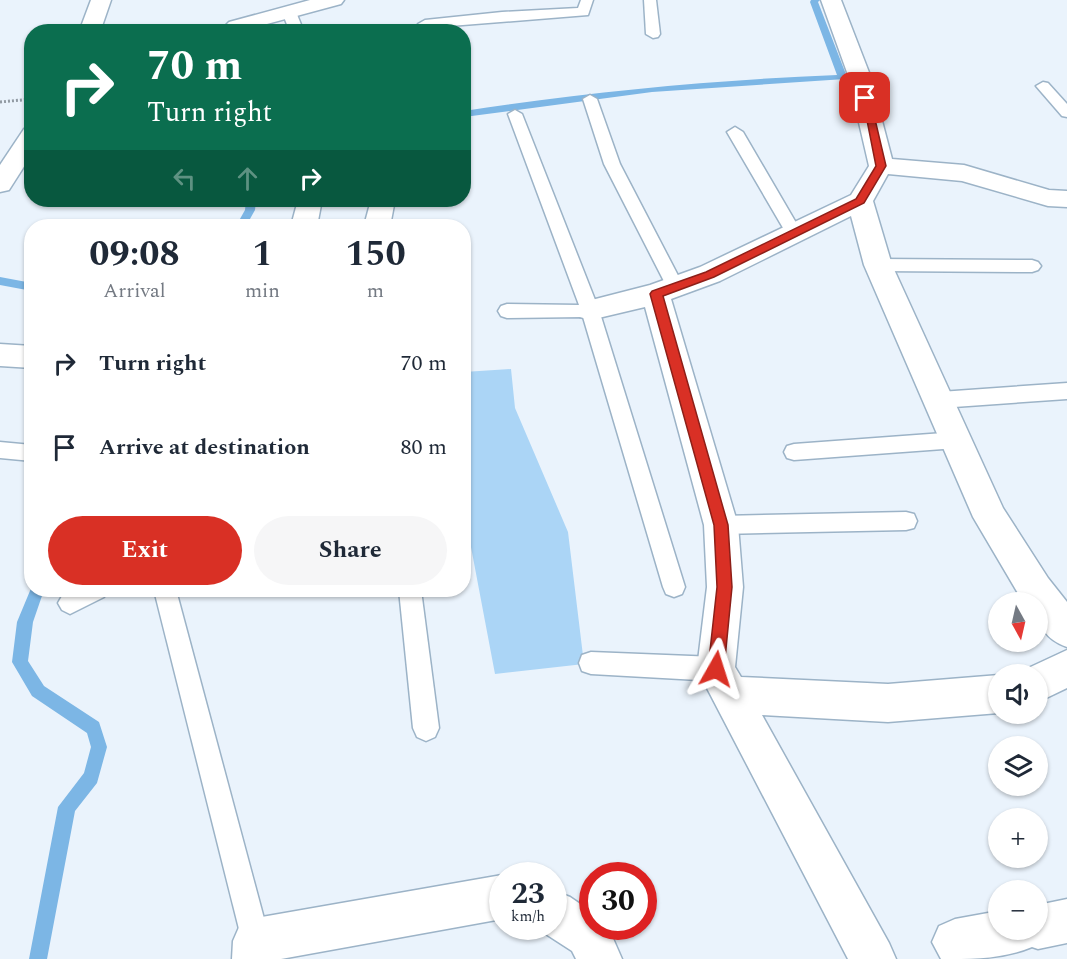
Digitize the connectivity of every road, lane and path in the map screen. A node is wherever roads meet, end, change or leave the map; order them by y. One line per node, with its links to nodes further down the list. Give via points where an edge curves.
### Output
1 (101, 0): 7 (street)
2 (334, 0): 6 (street)
3 (587, 0): 10 (lane, via 583,12)
4 (650, 0): 11 (lane)
5 (831, 0): 20 (street, via 859,75)
6 (289, 12): 8 (street); 9 (lane)
7 (92, 24)
8 (244, 24)
9 (294, 24)
10 (425, 24)
11 (653, 34)
12 (1043, 86): 16 (lane)
13 (590, 99): 27 (lane, via 612,164)
14 (24, 100): 15 (path)
15 (0, 102)
16 (1067, 113)
17 (516, 114): 28 (lane)
18 (735, 132): 24 (lane)
19 (24, 146): 21 (street)
20 (881, 166): 22 (street, via 964,173 1048,198); 23 (street)
21 (0, 184)
22 (1067, 199)
23 (860, 201): 24 (street); 25 (street)
24 (794, 233): 27 (street, via 710,274)
25 (878, 265): 26 (lane); 33 (street)
26 (1032, 266)
27 (665, 290): 28 (street); 39 (street)
28 (590, 310): 29 (lane); 40 (lane)
29 (507, 311)
30 (0, 355): 31 (street)
31 (24, 356)
32 (1067, 391): 33 (lane)
33 (940, 400): 34 (street)
34 (957, 440): 37 (lane); 45 (street, via 990,517 1035,589)
35 (0, 450): 36 (lane)
36 (24, 452)
37 (794, 452)
38 (906, 521): 39 (lane)
39 (721, 525): 49 (street)
40 (674, 587)
41 (82, 597): 44 (lane)
42 (167, 597): 58 (lane)
43 (411, 597): 51 (lane)
44 (70, 603)
45 (1067, 630)
46 (591, 663): 49 (lane)
47 (1067, 668): 48 (street)
48 (1048, 678)
49 (724, 682): 50 (street, via 888,703); 60 (street)
50 (988, 695)
51 (426, 728)
52 (489, 900): 58 (street)
53 (567, 921): 59 (street, via 588,935)
54 (1067, 921): 55 (street)
55 (1048, 925)
56 (988, 936): 57 (street)
57 (955, 942)
58 (256, 950)
59 (599, 959)
60 (873, 959)

